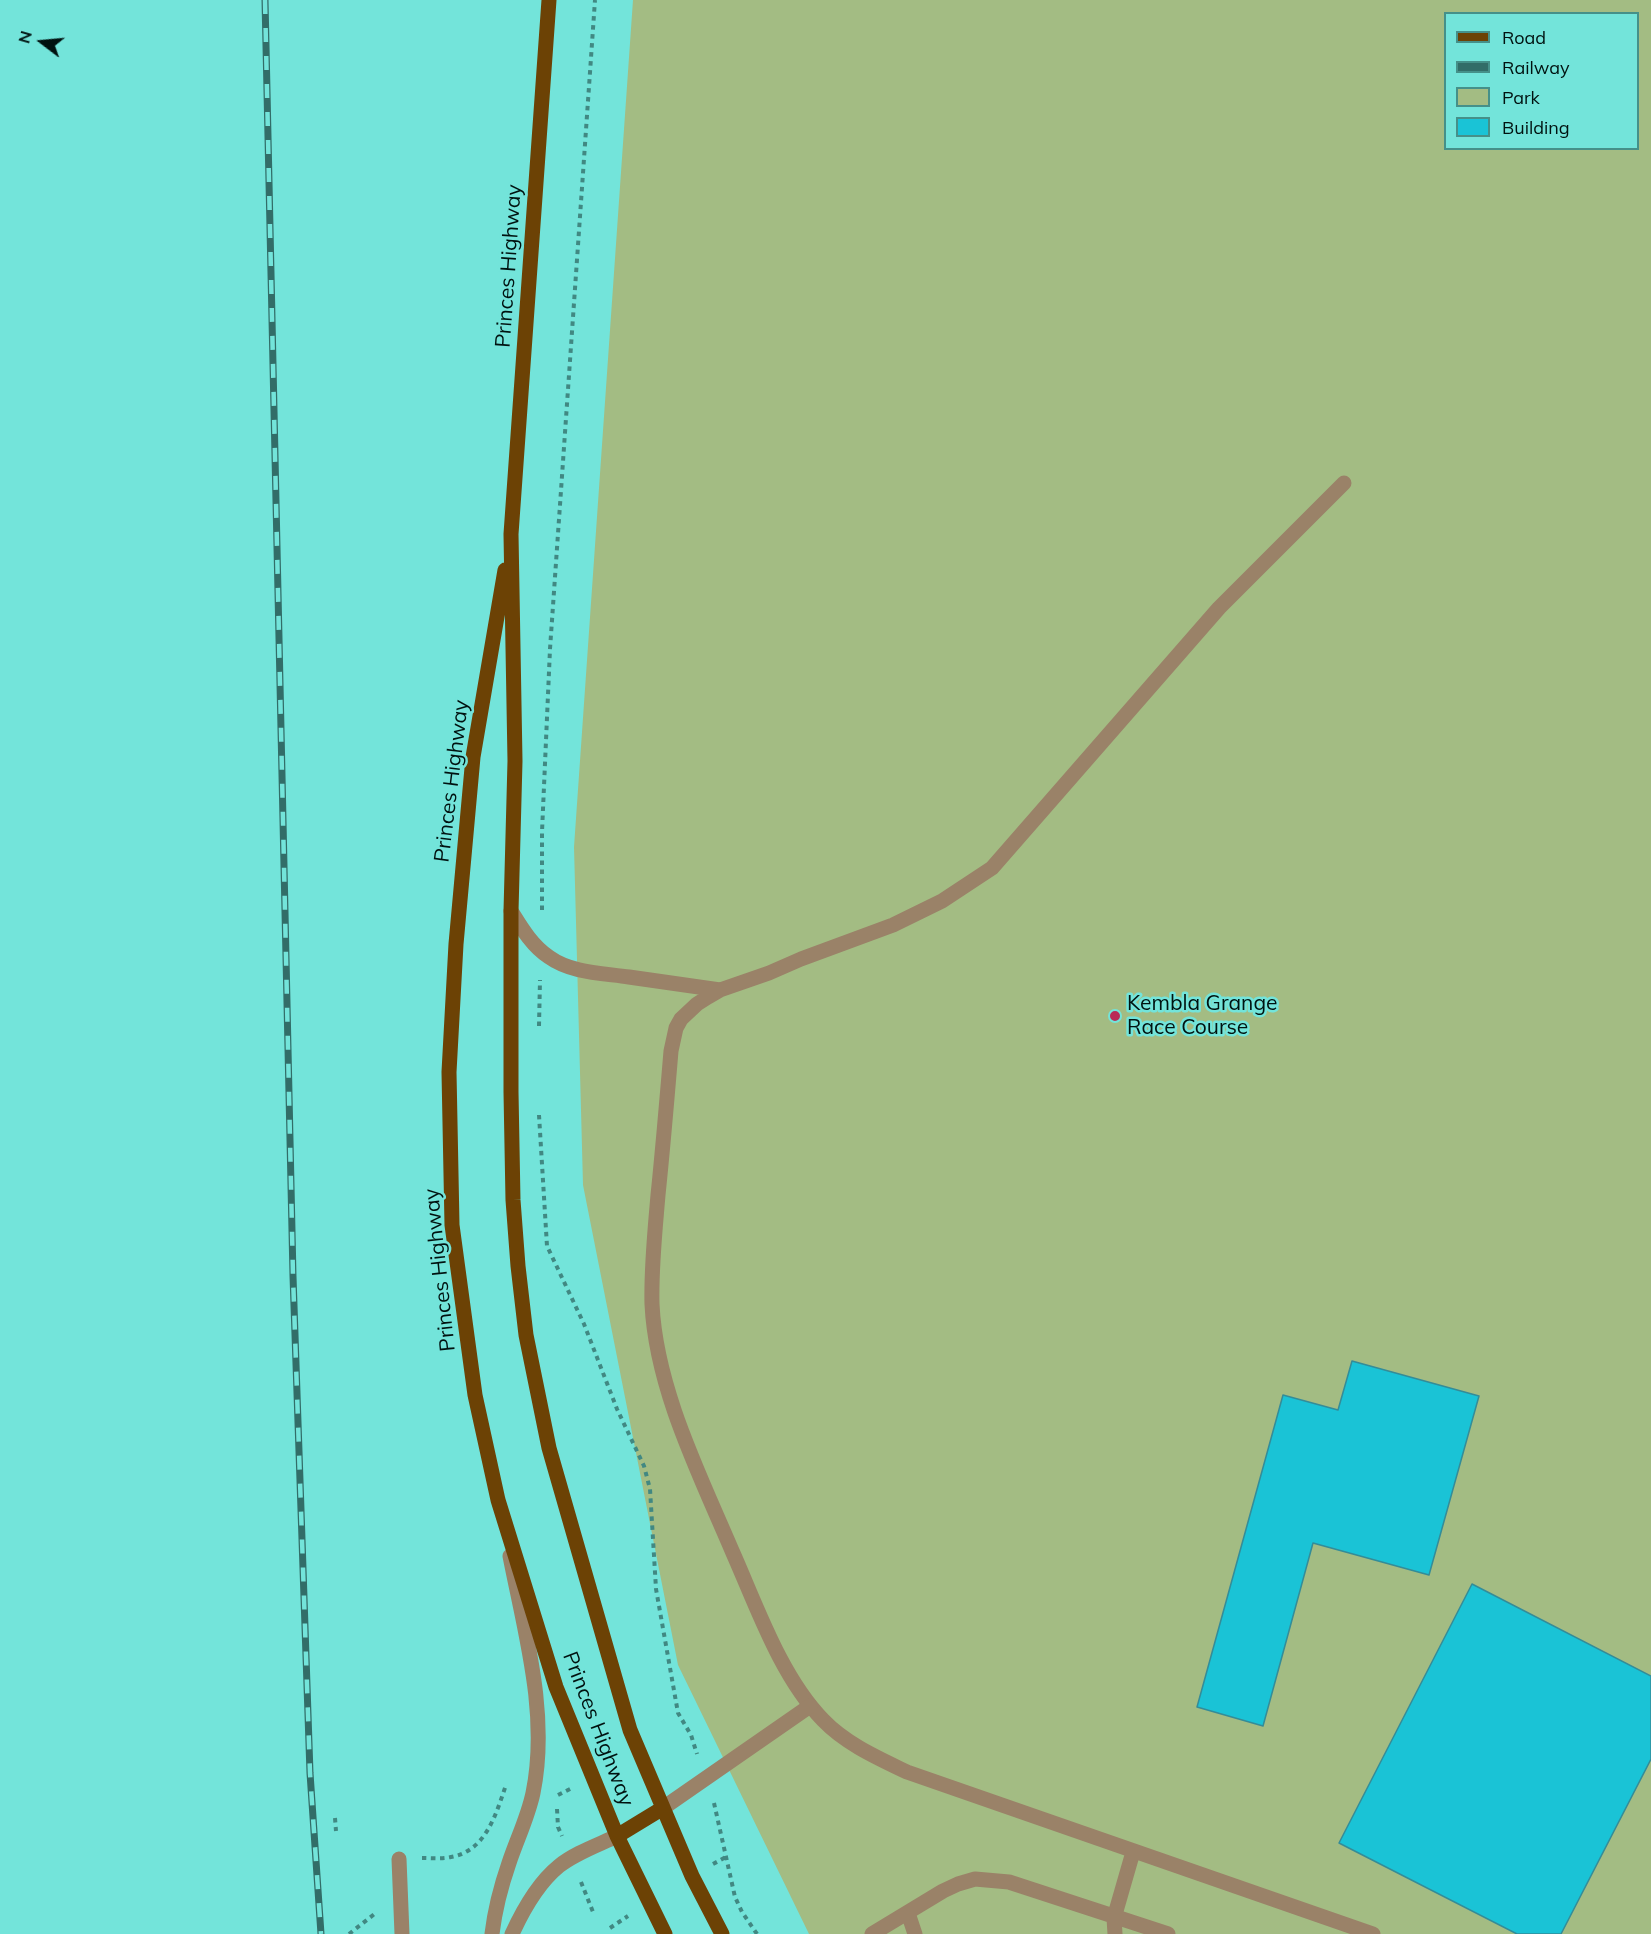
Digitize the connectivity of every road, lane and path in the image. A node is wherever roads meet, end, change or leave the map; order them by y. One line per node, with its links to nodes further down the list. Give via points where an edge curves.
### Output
1 (549, 0): 4 (main road, Princes Highway)
2 (595, 0): 6 (path, via 550,649)
3 (1344, 483): 8 (street, via 1219,608 992,867 942,901 894,925)
4 (512, 534): 5 (main road, Princes Highway, via 515,761); 11 (main road, Princes Highway, via 473,757 449,1072 452,1225 475,1395)
5 (511, 911): 8 (street, via 540,951 554,961 587,971); 15 (main road, Princes Highway, via 513,1200 526,1335 549,1448 626,1719)
6 (542, 917)
7 (540, 982): 9 (path)
8 (720, 990): 12 (street, via 689,1010 673,1039 653,1251 652,1304 657,1354 670,1401 763,1622)
9 (539, 1026)
10 (539, 1104): 13 (path, via 547,1246 644,1466 650,1489 659,1609 678,1713)
11 (498, 1500): 19 (main road, Princes Highway, via 556,1687); 27 (street, via 530,1654 538,1752 530,1808 501,1887)
12 (810, 1706): 15 (street); 20 (street, via 824,1722 872,1756)
13 (691, 1735)
14 (506, 1785): 21 (path, via 493,1821 474,1846 451,1857)
15 (663, 1808): 19 (main road); 30 (main road, Princes Highway)
16 (717, 1811): 31 (path, via 735,1897)
17 (335, 1818): 18 (path)
18 (336, 1831)
19 (617, 1836): 28 (street, via 558,1867 531,1899); 29 (main road, Princes Highway)
20 (1133, 1852): 24 (street); 36 (street)
21 (399, 1859): 26 (street)
22 (375, 1912): 25 (path)
23 (908, 1913): 24 (street, via 943,1891 975,1879 1010,1882); 32 (street); 33 (street)
24 (1114, 1918): 34 (street); 35 (street)
25 (349, 1934)
26 (402, 1934)
27 (492, 1934)
28 (512, 1934)
29 (665, 1934)
30 (722, 1934)
31 (757, 1934)
32 (872, 1934)
33 (915, 1934)
34 (1115, 1934)
35 (1168, 1934)
36 (1373, 1934)

